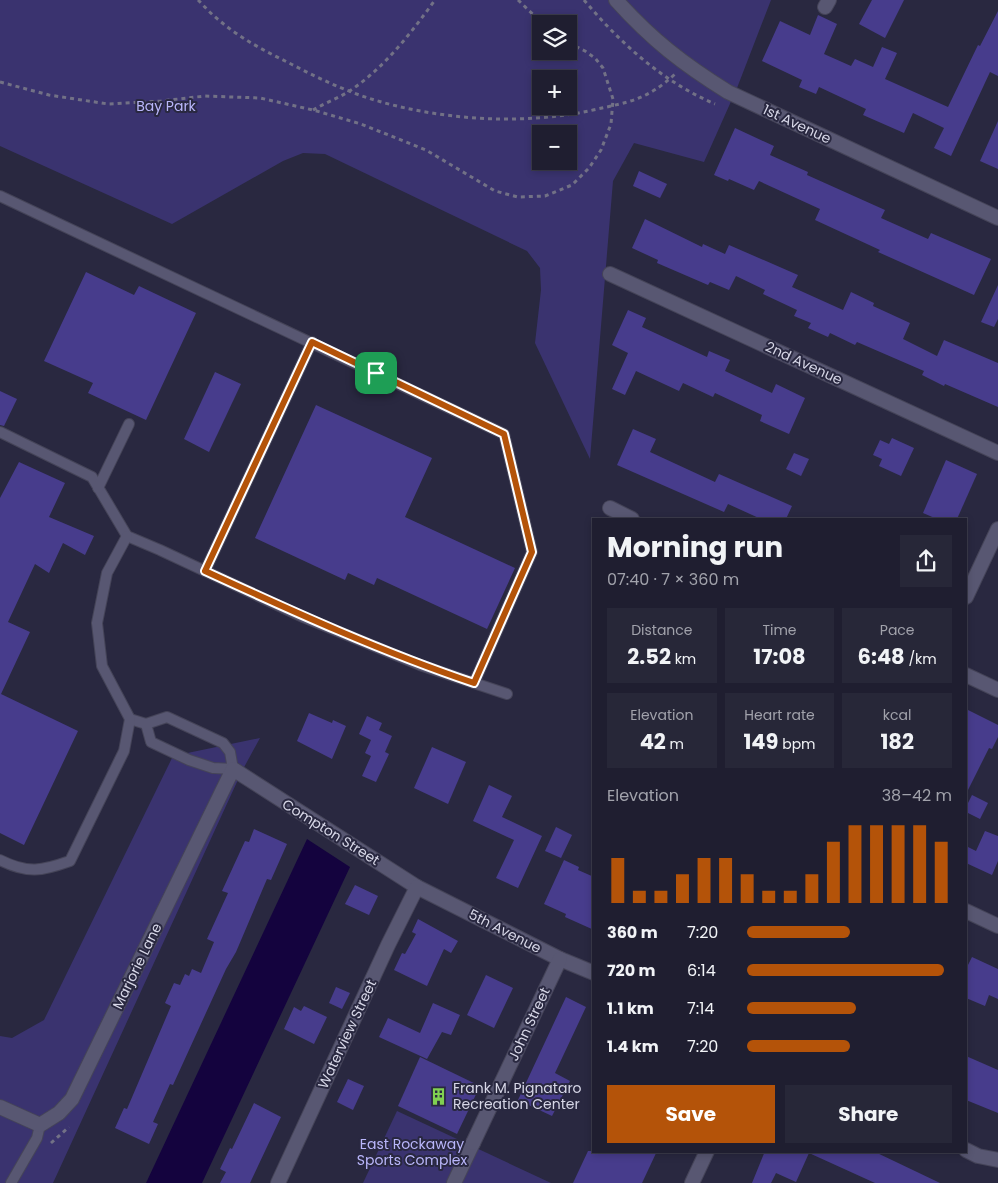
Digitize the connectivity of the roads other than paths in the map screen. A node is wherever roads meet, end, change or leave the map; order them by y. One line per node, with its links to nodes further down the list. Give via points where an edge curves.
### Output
1 (616, 0): 3 (street, 1st Avenue, via 651,36 728,92)
2 (0, 196): 5 (lane)
3 (998, 218)
4 (610, 274): 8 (street, 2nd Avenue)
5 (312, 342): 14 (lane); 17 (lane, via 504,434 532,552)
6 (129, 424): 9 (lane)
7 (0, 432): 9 (lane, via 92,477)
8 (998, 453)
9 (98, 488): 13 (lane)
10 (610, 508): 11 (street)
11 (630, 518)
12 (998, 529): 15 (street)
13 (127, 536): 14 (lane); 20 (lane, via 107,574 97,623 102,666)
14 (205, 571): 17 (lane, via 312,620)
15 (967, 595)
16 (967, 675): 18 (street)
17 (474, 683): 19 (lane)
18 (998, 690)
19 (507, 694)
20 (130, 719): 21 (lane); 23 (lane, via 124,751 70,861 46,870 17,868)
21 (146, 724): 22 (lane, via 151,742 189,760); 22 (lane, via 167,717 224,743)
22 (238, 773): 24 (street, Compton Street); 30 (street, Marjorie Lane, via 72,1100)
23 (0, 860)
24 (418, 887): 27 (street, 5th Avenue); 35 (street, Waterview Street)
25 (967, 911): 26 (street)
26 (998, 926)
27 (560, 959): 28 (street, 5th Avenue); 36 (street, John Street)
28 (592, 972)
29 (0, 1107): 30 (street)
30 (40, 1125): 34 (lane, via 38,1138)
31 (967, 1150): 33 (street)
32 (706, 1153): 37 (street)
33 (998, 1160)
34 (11, 1183)
35 (278, 1183)
36 (454, 1183)
37 (692, 1183)

